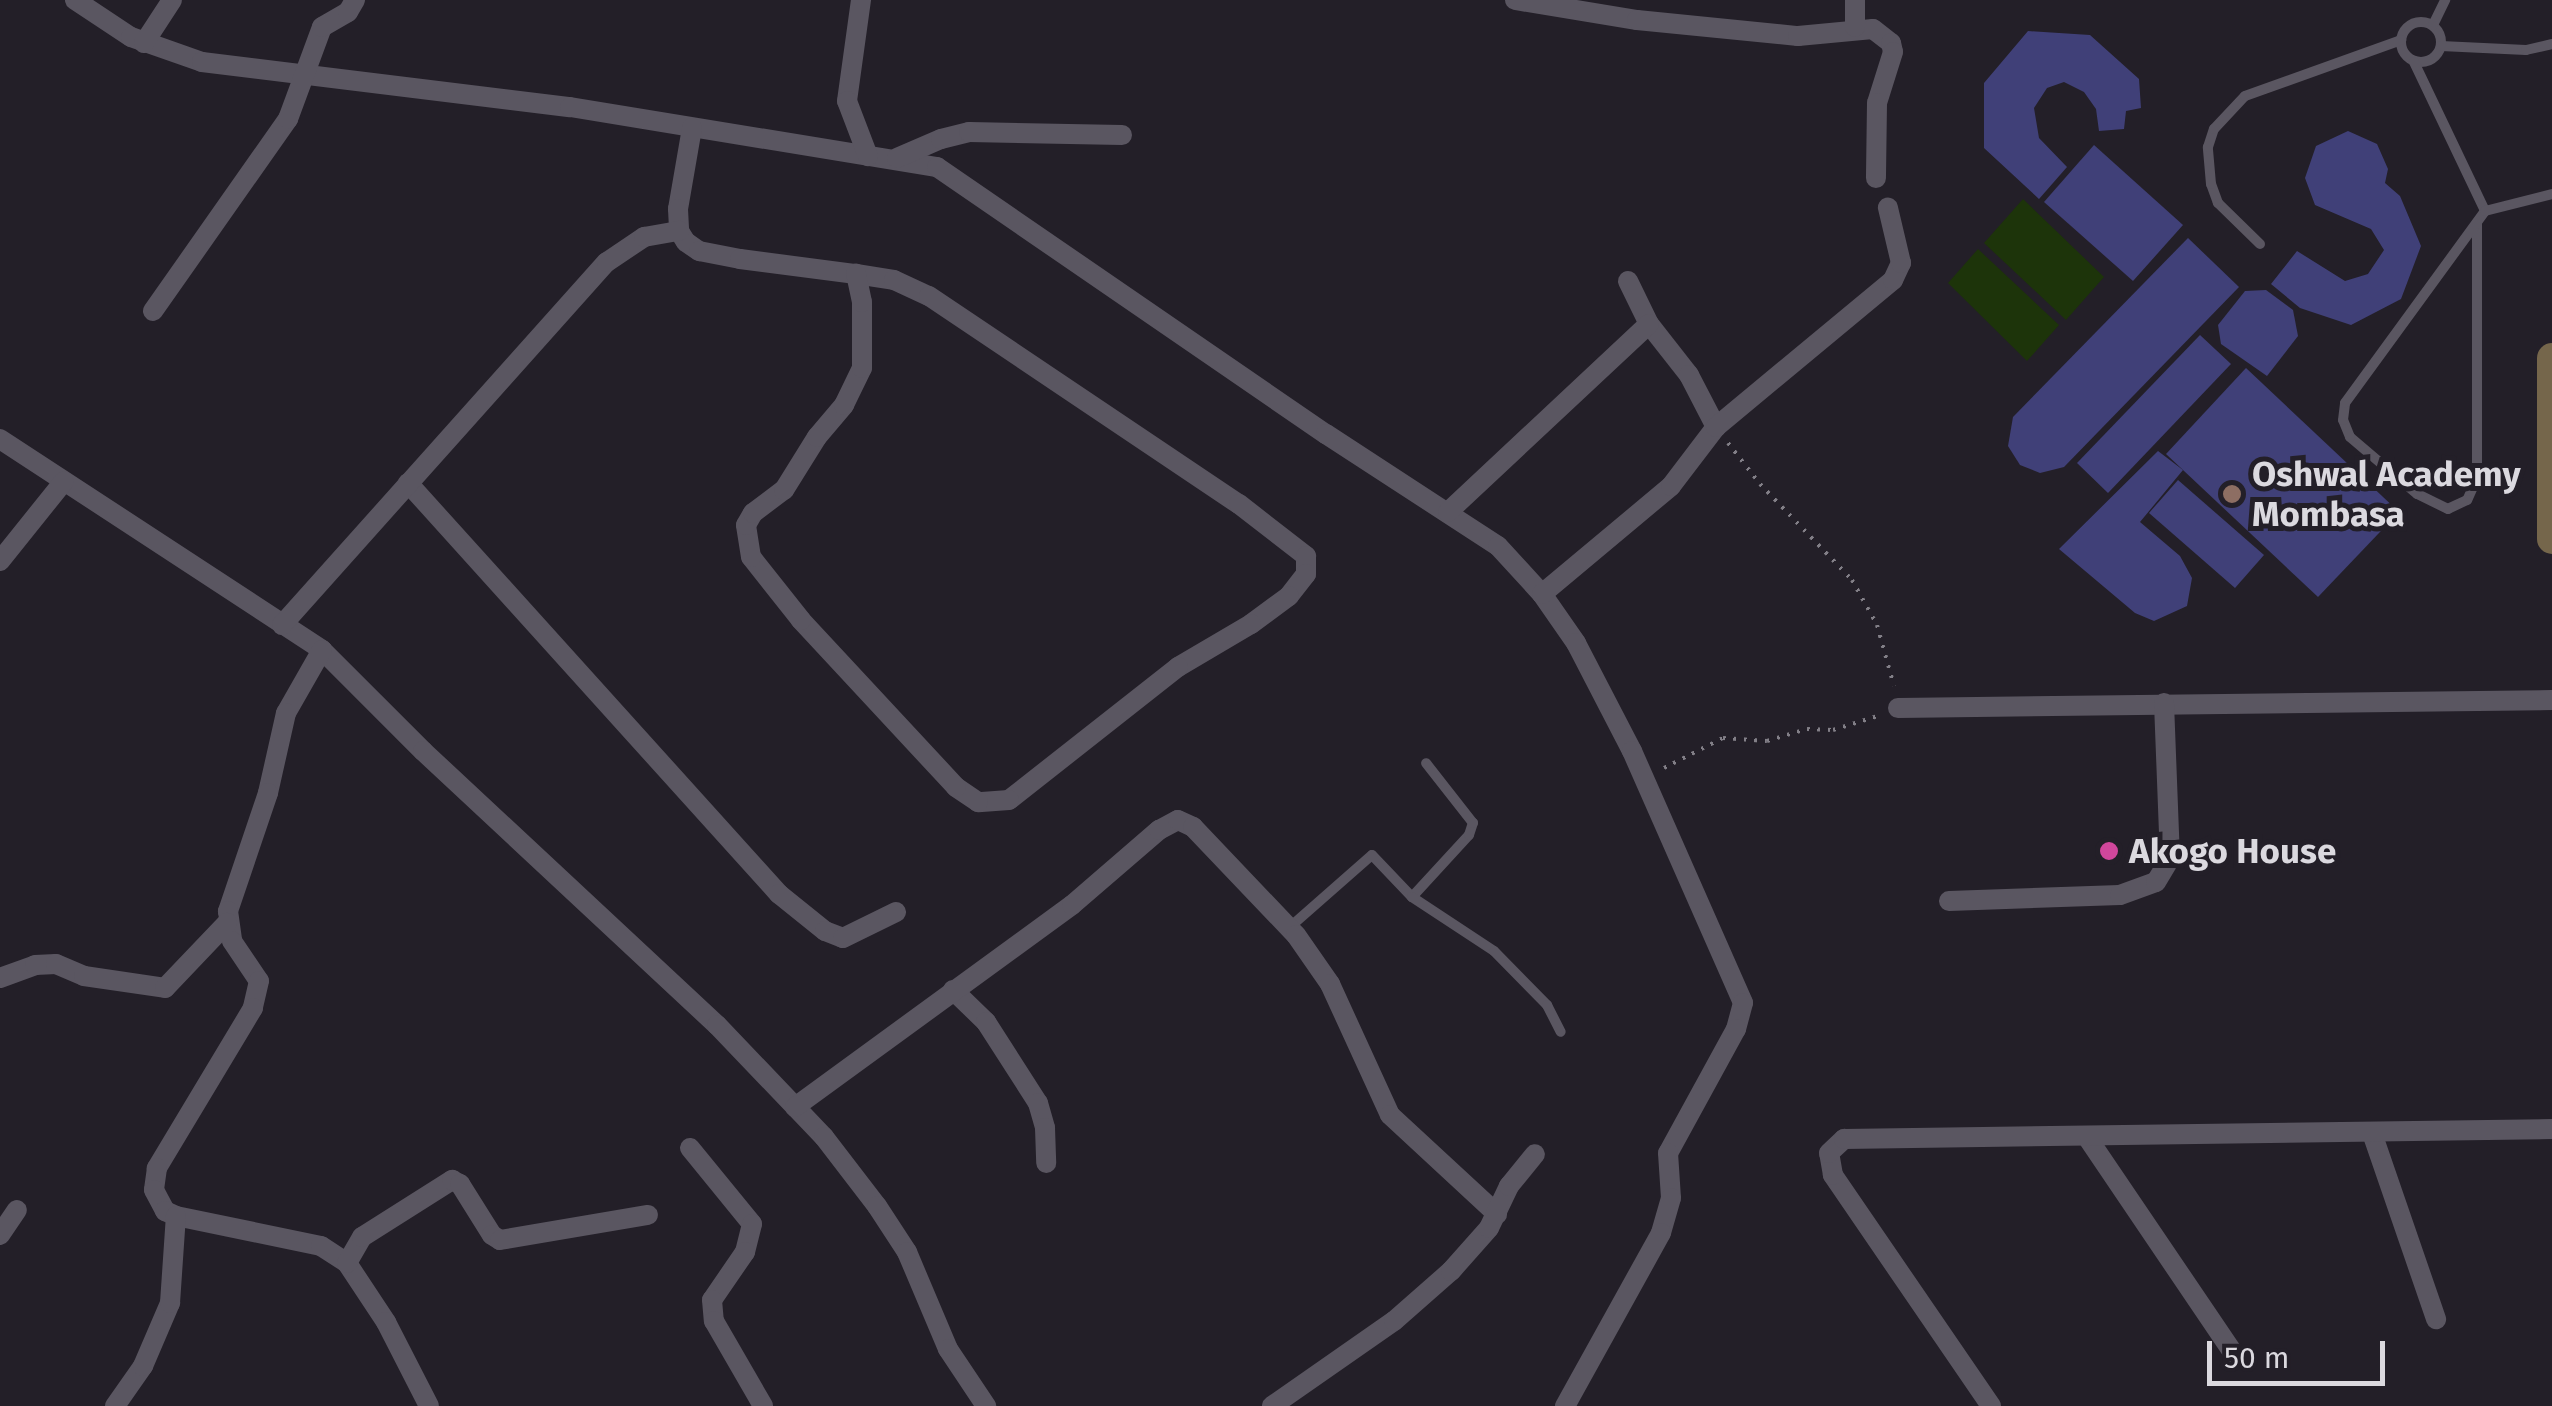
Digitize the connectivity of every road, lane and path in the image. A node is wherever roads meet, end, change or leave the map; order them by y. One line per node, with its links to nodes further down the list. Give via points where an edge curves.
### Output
1 (75, 0): 11 (street)
2 (172, 0): 11 (street)
3 (355, 0): 15 (street, via 322,28)
4 (861, 0): 18 (street, via 847,101)
5 (1515, 0): 9 (street, via 1798,36 1839,36)
6 (1855, 0): 9 (street)
7 (2445, 0): 8 (lane)
8 (2433, 25): 10 (lane, via 2413,24); 13 (lane)
9 (1855, 27): 20 (street, via 1884,35 1893,52 1877,103)
10 (2401, 40): 14 (lane); 26 (lane, via 2246,96 2214,129 2210,184 2218,203)
11 (144, 42): 15 (street, via 202,62)
12 (2552, 44): 13 (lane, via 2526,50)
13 (2442, 46): 14 (lane, via 2428,62)
14 (2414, 62): 23 (lane)
15 (306, 77): 16 (street); 29 (street, via 288,119)
16 (692, 128): 18 (street); 25 (street)
17 (1122, 135): 19 (street, via 969,132)
18 (868, 156): 19 (street)
19 (896, 159): 36 (street, via 947,171)
20 (1876, 178)
21 (2552, 194): 23 (lane)
22 (1888, 208): 32 (street, via 1901,263 1894,280)
23 (2486, 211): 24 (lane)
24 (2477, 223): 24 (lane, via 2345,404 2343,420 2350,437 2417,494 2448,509 2467,500 2477,478)
25 (678, 231): 27 (street, via 699,251); 35 (street, via 644,237 607,262)
26 (2260, 244)
27 (856, 274): 27 (street, via 894,280 929,296 1239,504 1296,546 1308,564 1300,585 1276,605 1178,667 1000,803 968,796 899,730 751,557 746,538 753,513 784,490 854,386 864,353)
28 (1628, 280): 30 (street)
29 (153, 310)
30 (1649, 324): 32 (street, via 1689,374); 36 (street)
31 (2552, 358): 37 (main road)
32 (1716, 427): 39 (street, via 1671,486); 44 (path, via 1852,580 1877,626)
33 (0, 439): 34 (street)
34 (64, 481): 38 (street); 40 (street)
35 (408, 483): 40 (street); 49 (street, via 779,894 825,932 843,938)
36 (1448, 512): 39 (street, via 1498,546)
37 (2552, 539)
38 (0, 561)
39 (1542, 594): 46 (street, via 1576,643)
40 (282, 626): 41 (street)
41 (322, 650): 50 (street, via 286,713); 55 (street)
42 (2552, 700): 43 (street)
43 (2164, 703): 44 (street); 48 (street, via 2170,859 2156,882 2120,895)
44 (1898, 708): 46 (path, via 1833,730 1807,729 1763,741 1724,738)
45 (1426, 763): 47 (lane, via 1473,824)
46 (1643, 779): 75 (street, via 1740,988 1742,1015 1668,1153 1670,1212)
47 (1412, 897): 51 (lane, via 1372,856); 54 (lane, via 1494,951 1547,1005)
48 (1950, 901)
49 (896, 912)
50 (227, 923): 52 (street, via 165,988 84,976 56,964); 65 (street, via 259,981 253,1008 157,1168 158,1203)
51 (1289, 928): 53 (street, via 1193,827 1178,820); 64 (street, via 1330,984 1390,1115)
52 (0, 978)
53 (954, 990): 55 (street); 61 (street, via 986,1022 1038,1103)
54 (1561, 1032)
55 (795, 1106): 73 (street, via 907,1252 948,1349)
56 (2552, 1129): 57 (street)
57 (2372, 1133): 58 (street); 68 (street)
58 (2088, 1138): 69 (street); 76 (street, via 1844,1139 1829,1153 1833,1174)
59 (690, 1148): 72 (street, via 752,1224 746,1252 712,1300 714,1321)
60 (1536, 1154): 64 (street, via 1516,1175)
61 (1046, 1164)
62 (17, 1210): 66 (street)
63 (648, 1214): 67 (street, via 500,1240 452,1180 362,1237)
64 (1497, 1214): 74 (street, via 1472,1250 1394,1322)
65 (176, 1216): 67 (street, via 321,1246); 70 (street, via 170,1303 143,1366)
66 (0, 1235)
67 (347, 1263): 71 (street)
68 (2436, 1319)
69 (2233, 1353)
70 (115, 1406)
71 (428, 1406)
72 (763, 1406)
73 (986, 1406)
74 (1272, 1406)
75 (1565, 1406)
76 (1991, 1406)

